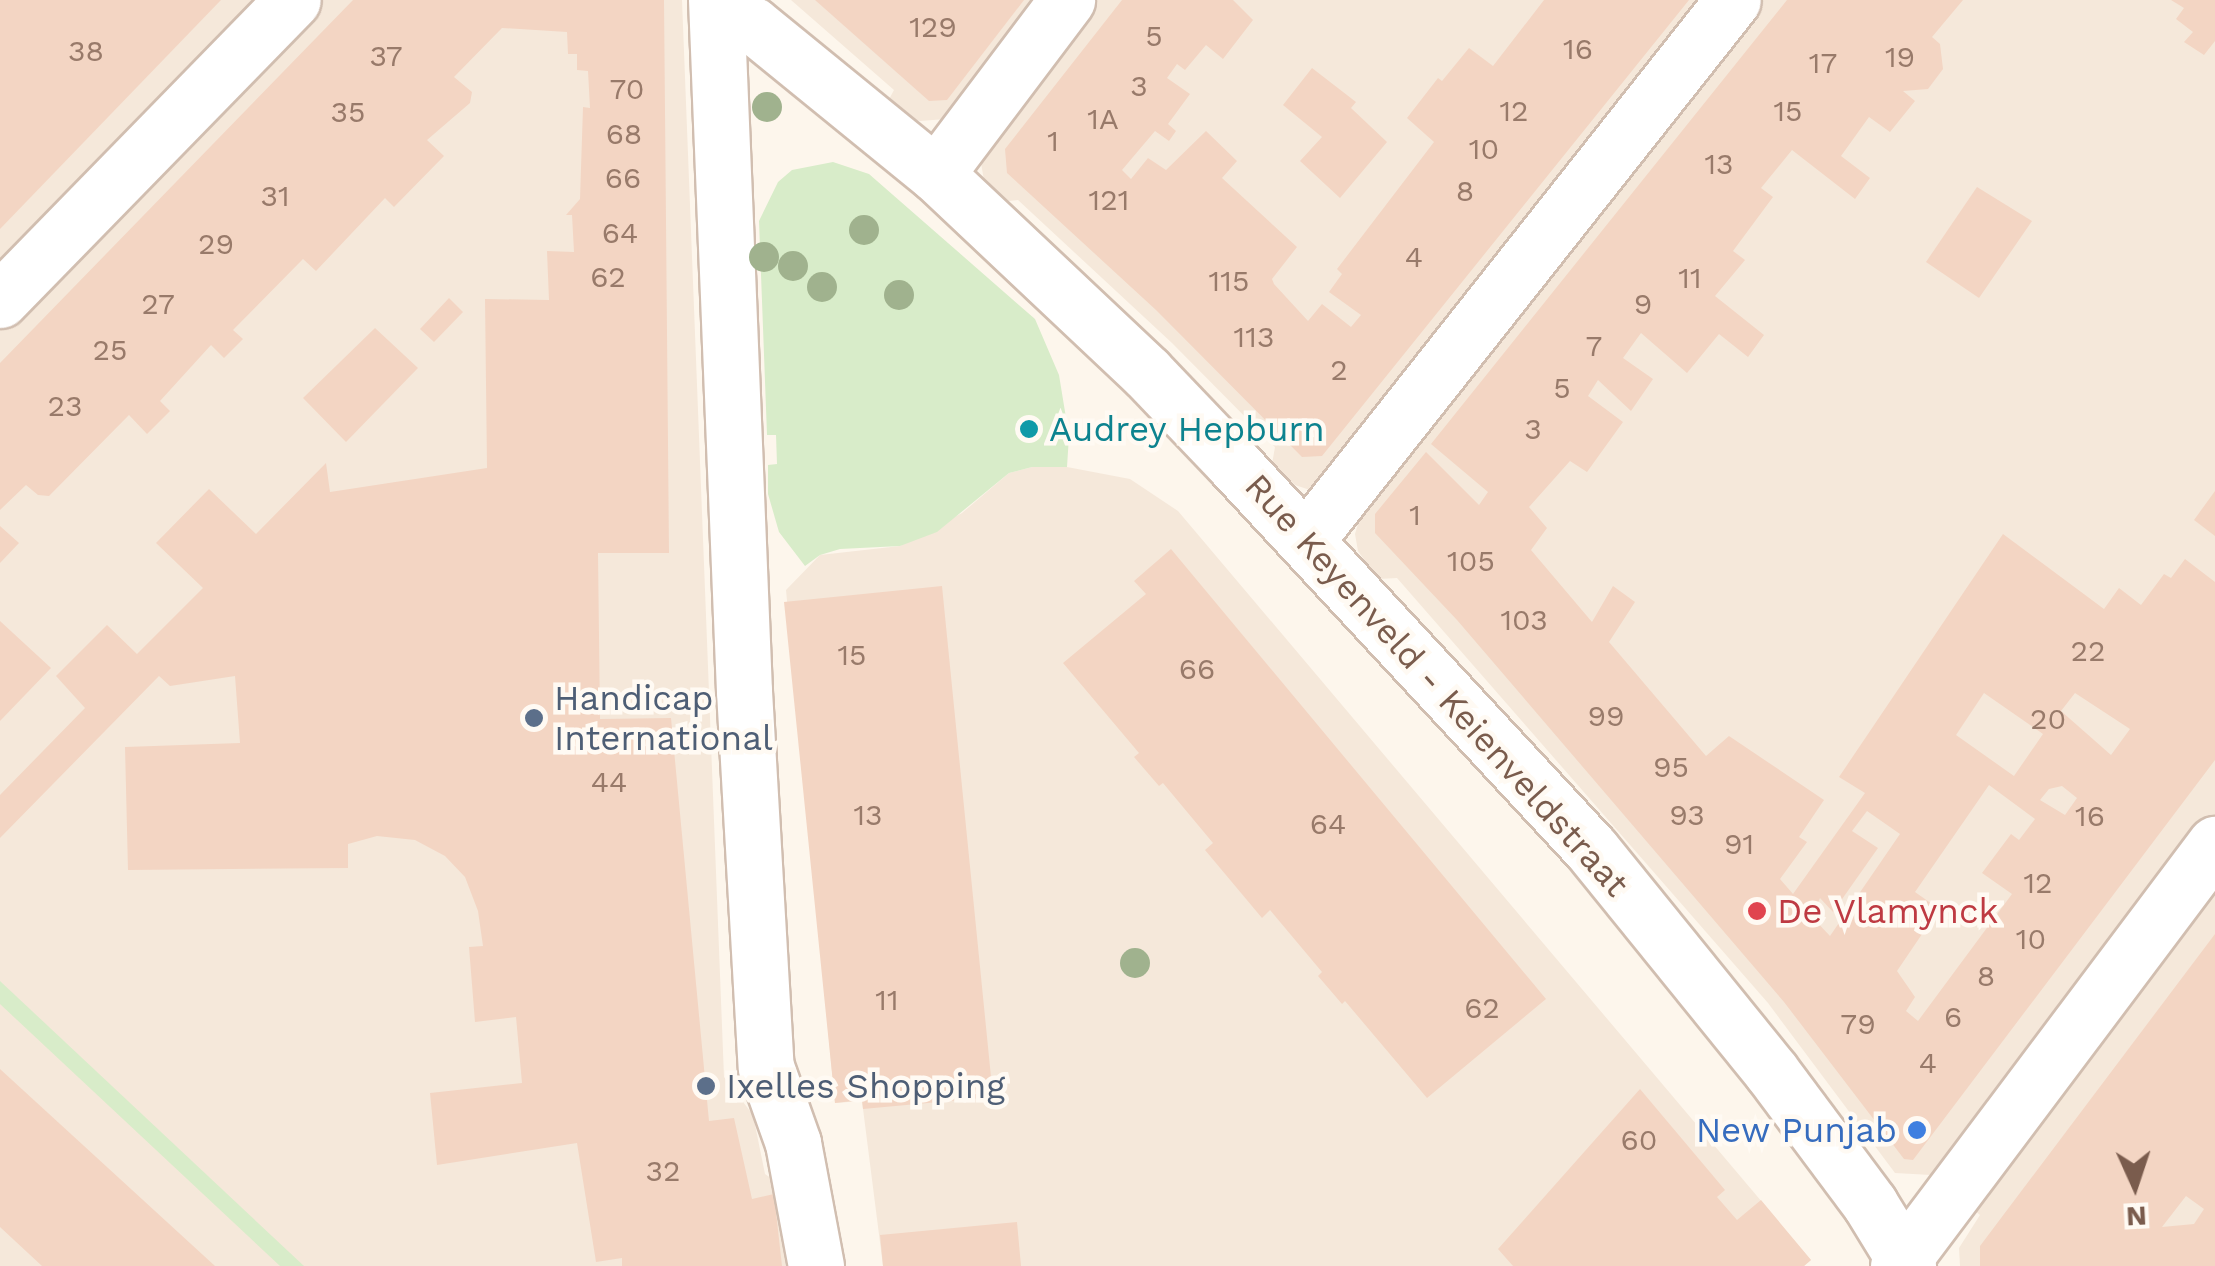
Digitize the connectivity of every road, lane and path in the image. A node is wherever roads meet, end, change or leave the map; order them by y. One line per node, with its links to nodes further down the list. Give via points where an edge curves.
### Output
1 (293, 0): 6 (street)
2 (1067, 0): 5 (street)
3 (1733, 0): 7 (street)
4 (716, 10): 5 (street, Rue Keyenveld - Keienveldstraat, via 754,25); 10 (street, via 766,1067 792,1143)
5 (936, 174): 7 (street, Rue Keyenveld - Keienveldstraat, via 1147,373)
6 (0, 300)
7 (1306, 540): 9 (street, Rue Keyenveld - Keienveldstraat, via 1592,850 1771,1071 1870,1204)
8 (2215, 844): 9 (street)
9 (1903, 1264)
10 (816, 1266)

